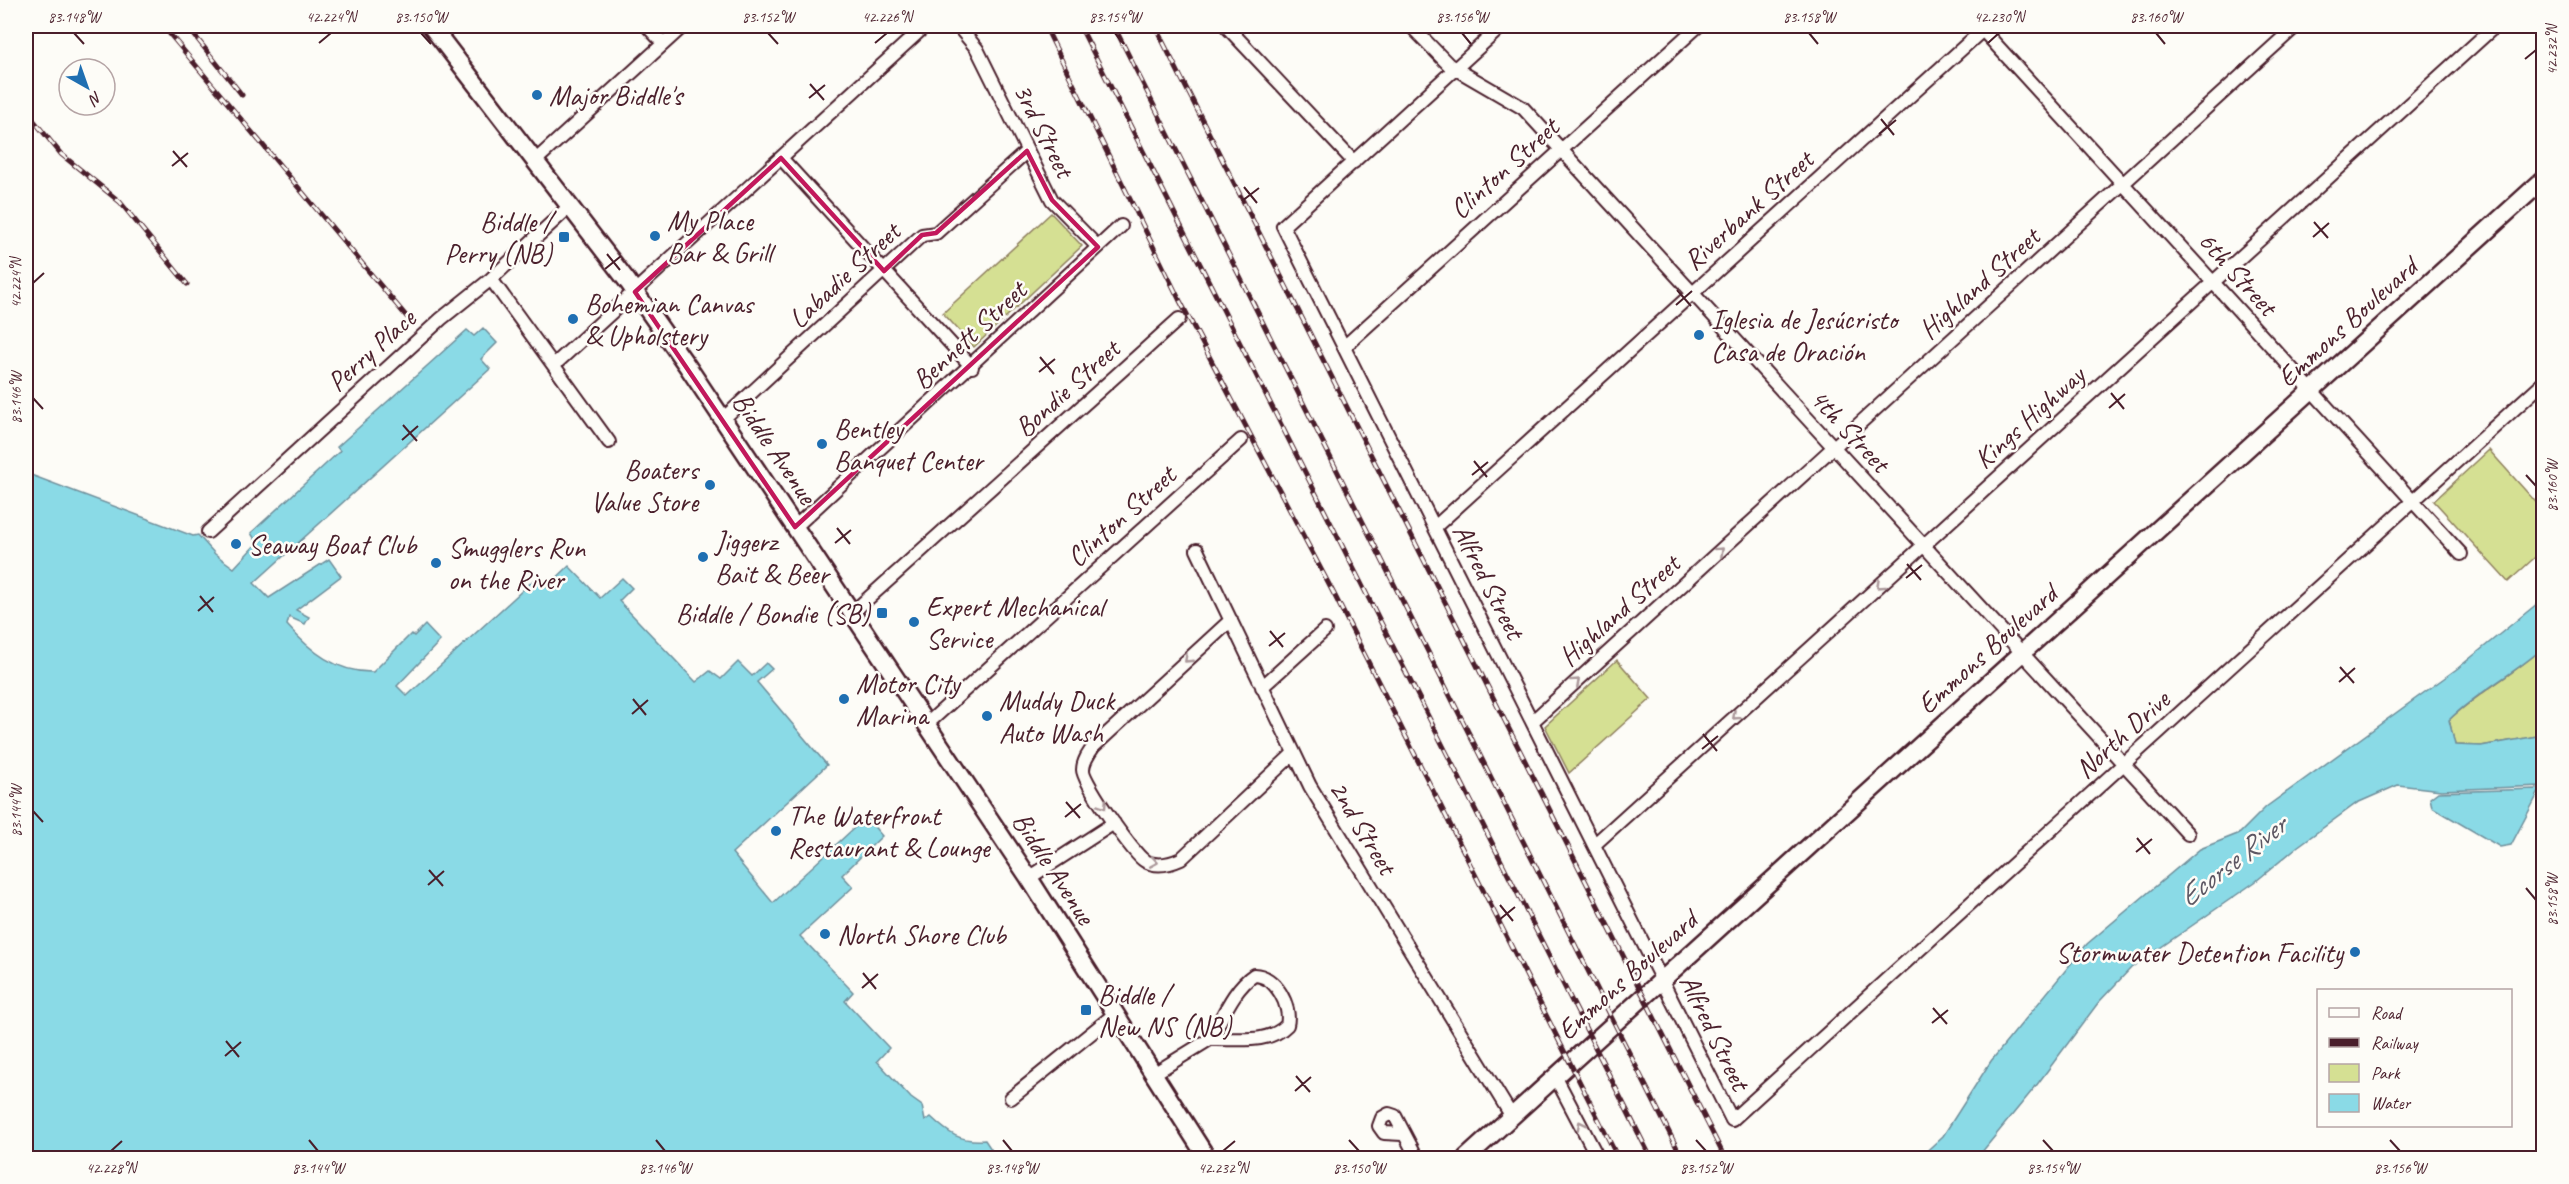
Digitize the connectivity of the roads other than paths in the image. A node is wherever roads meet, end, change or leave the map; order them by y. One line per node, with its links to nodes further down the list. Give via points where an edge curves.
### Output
1 (431, 26): 18 (street, Biddle Avenue)
2 (647, 26): 13 (street)
3 (683, 26): 13 (street)
4 (925, 26): 17 (street)
5 (958, 26): 16 (street, 3rd Street, via 977,49)
6 (1226, 26): 19 (street)
7 (1411, 26): 14 (street, 4th Street, via 1438,56)
8 (1502, 26): 14 (street)
9 (1698, 26): 15 (street, Clinton Street)
10 (2296, 26): 21 (street, Highland Street)
11 (2495, 26): 27 (street, Kings Highway)
12 (1983, 27): 21 (street, 6th Street); 29 (street, Riverbank Street)
13 (663, 44): 18 (street)
14 (1456, 68): 15 (street, 4th Street, via 1523,108); 19 (street)
15 (1561, 149): 29 (street, 4th Street); 31 (street, Clinton Street)
16 (1027, 151): 24 (street, 3rd Street, via 1052,200); 25 (street, Labadie Street, via 936,233 922,236)
17 (781, 158): 25 (street); 28 (street)
18 (535, 161): 22 (street, Biddle Avenue)
19 (1354, 162): 31 (street, Alfred Street, via 1283,226)
20 (2544, 179): 35 (street, Emmons Boulevard)
21 (2124, 184): 27 (street, 6th Street); 39 (street, Highland Street)
22 (570, 206): 26 (street, Perry Place); 28 (street, Biddle Avenue)
23 (1121, 226): 24 (street, Bennett Street)
24 (1098, 248): 33 (street, Bennett Street)
25 (884, 271): 33 (street); 36 (street, Labadie Street)
26 (491, 279): 32 (street); 43 (street, Perry Place, via 441,319)
27 (2213, 282): 35 (street, 6th Street); 44 (street, Kings Highway)
28 (635, 292): 32 (street); 36 (street, Biddle Avenue)
29 (1692, 293): 39 (street, 4th Street); 42 (street, Riverbank Street)
30 (1179, 319): 47 (street, Bondie Street)
31 (1344, 347): 42 (street, Alfred Street)
32 (554, 365): 38 (street)
33 (972, 367): 41 (street, Bennett Street)
34 (2544, 381): 40 (street, North Drive)
35 (2313, 390): 40 (street, 6th Street); 50 (street, Emmons Boulevard)
36 (723, 419): 41 (street, Biddle Avenue)
37 (1241, 440): 53 (street, Clinton Street)
38 (609, 442)
39 (1833, 448): 44 (street, 4th Street); 52 (street, Highland Street, one-way to 39)
40 (2414, 501): 46 (street, 6th Street); 55 (street, North Drive)
41 (795, 527): 47 (street, Biddle Avenue)
42 (1435, 527): 52 (street, Alfred Street)
43 (208, 532)
44 (1923, 545): 50 (street, 4th Street); 58 (street, Kings Highway, one-way to 58)
45 (1197, 550): 48 (street, 2nd Street)
46 (2461, 554)
47 (853, 612): 53 (street, Biddle Avenue)
48 (1231, 620): 51 (street, 2nd Street); 56 (street, one-way to 56, via 1089,752 1084,776)
49 (1325, 630): 51 (street)
50 (2022, 654): 55 (street, 4th Street); 60 (street, Emmons Boulevard)
51 (1262, 687): 54 (street, 2nd Street)
52 (1533, 721): 58 (street, Alfred Street)
53 (927, 724): 59 (street, Biddle Avenue)
54 (1294, 753): 56 (street, one-way to 54, via 1144,861 1159,865 1175,862); 66 (street, 2nd Street, via 1310,786)
55 (2124, 764): 57 (street, 4th Street); 67 (street, North Drive)
56 (1114, 823): 59 (street)
57 (2188, 834)
58 (1595, 844): 60 (street, Alfred Street)
59 (1029, 878): 61 (street, Biddle Avenue)
60 (1663, 980): 64 (street, Emmons Boulevard); 67 (street, Alfred Street)
61 (1116, 1013): 63 (street, Biddle Avenue); 65 (street)
62 (1210, 1039): 62 (street, via 1260,1039 1281,1032 1287,1025 1287,1006 1270,979 1254,975 1245,981); 63 (street)
63 (1155, 1073): 69 (street, Biddle Avenue)
64 (1555, 1076): 66 (street, Emmons Boulevard); 72 (street, one-way to 64)
65 (1011, 1098)
66 (1511, 1115): 71 (street, Emmons Boulevard)
67 (1732, 1120)
68 (1402, 1134): 70 (street)
69 (1207, 1158)
70 (1417, 1158)
71 (1466, 1158)
72 (1598, 1158)

